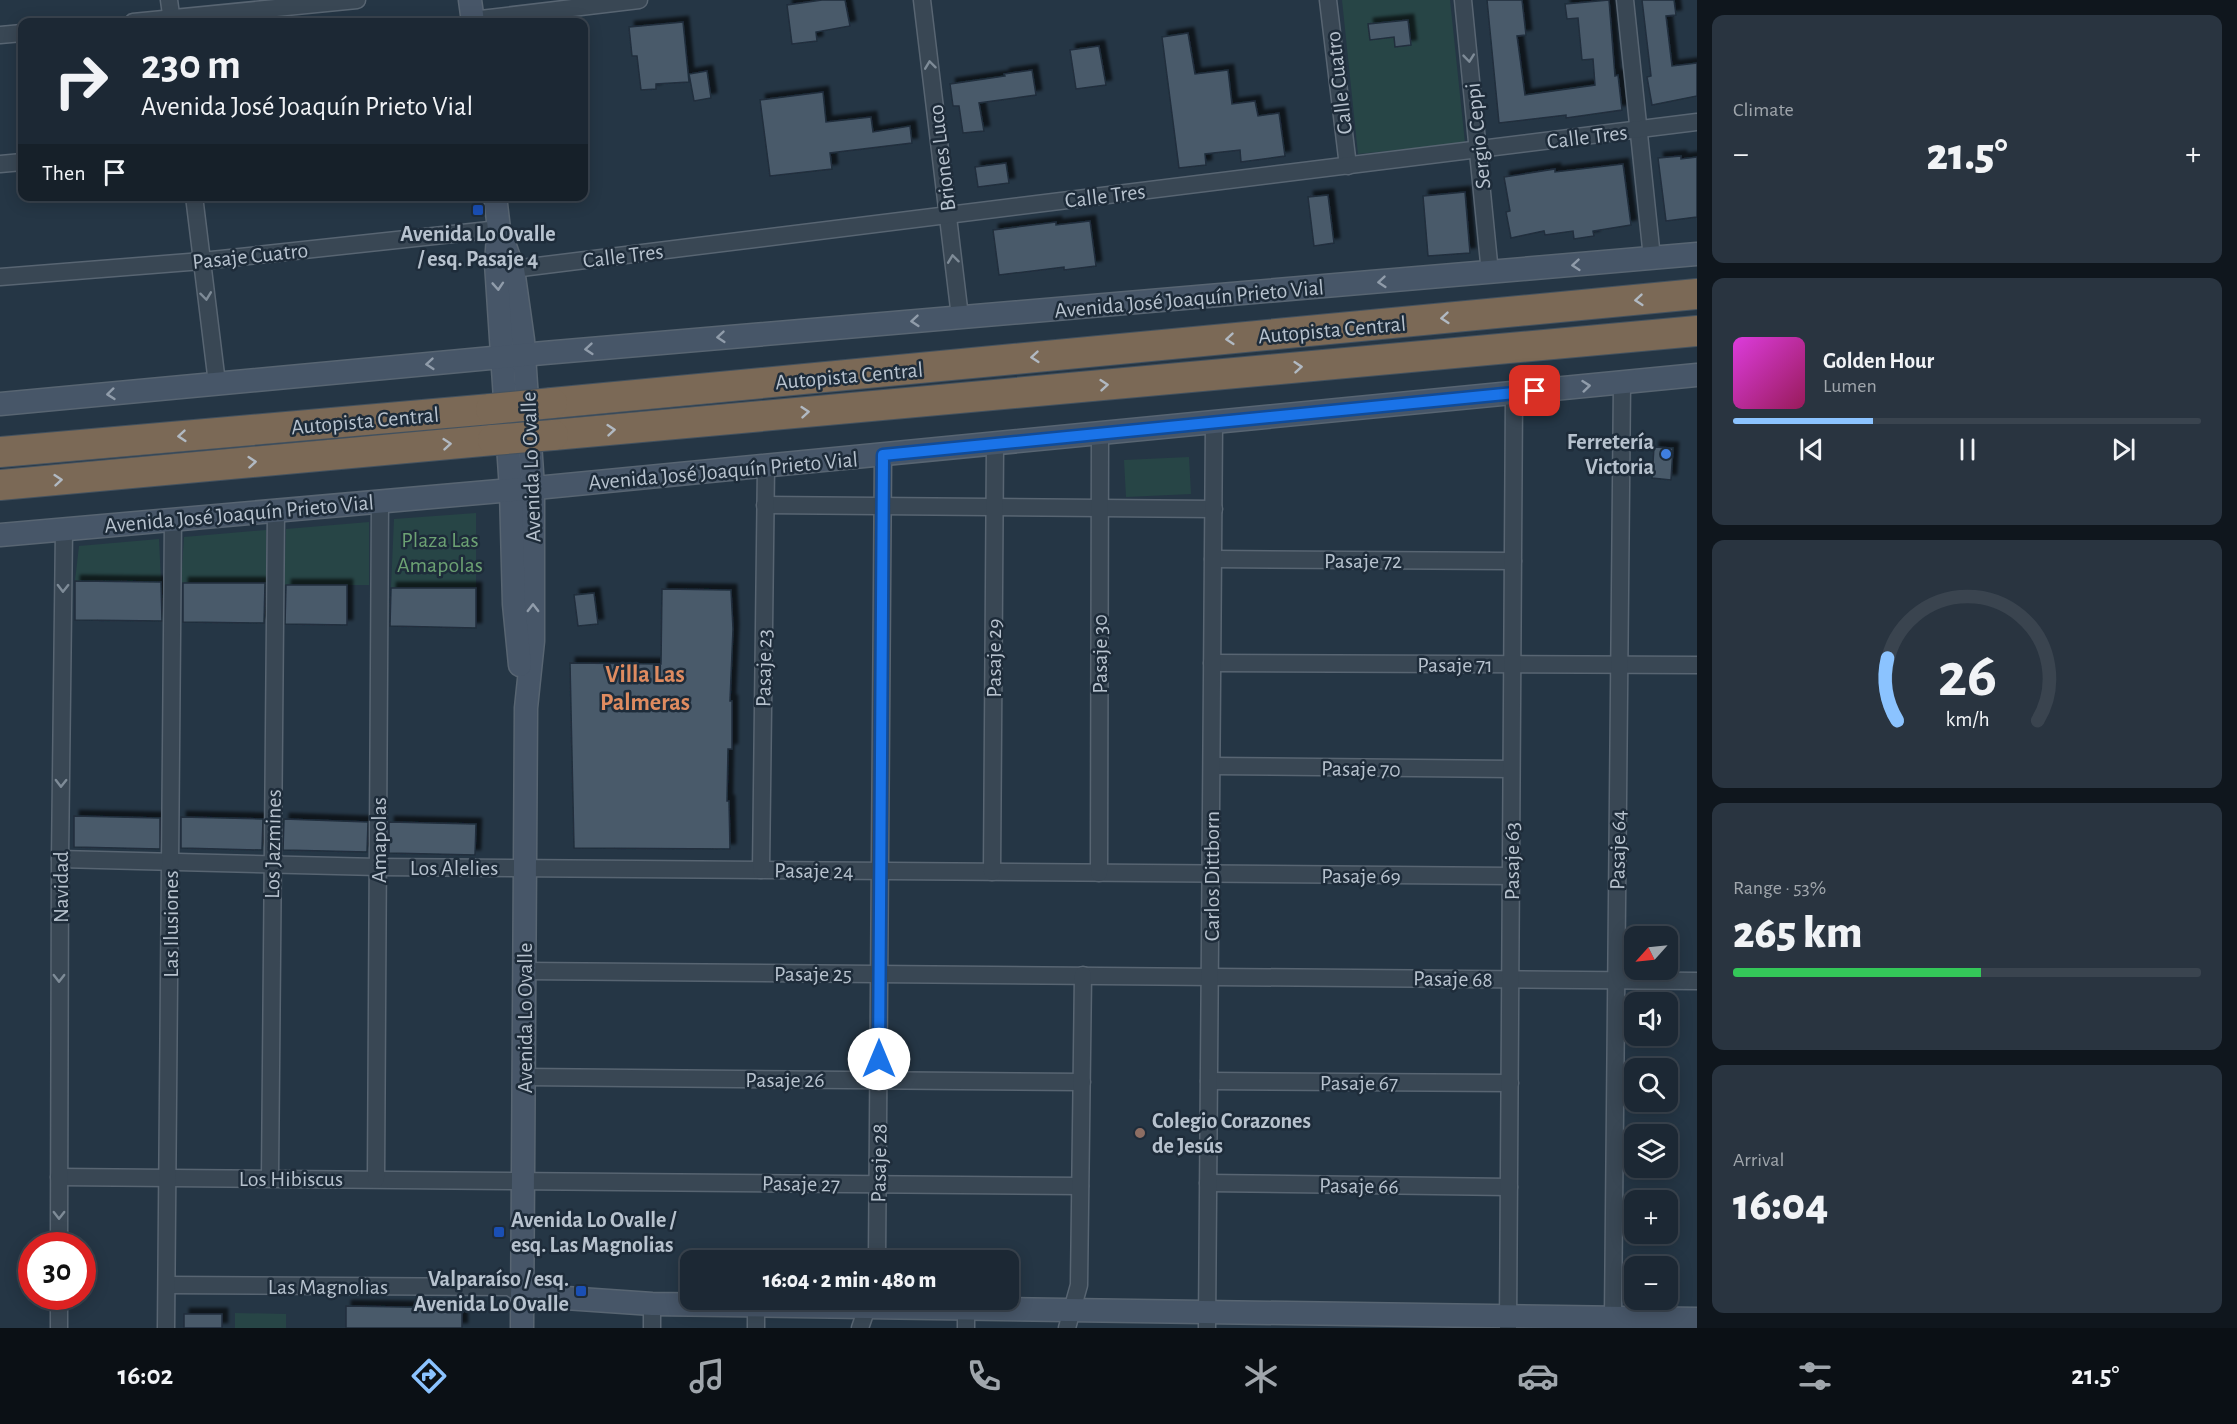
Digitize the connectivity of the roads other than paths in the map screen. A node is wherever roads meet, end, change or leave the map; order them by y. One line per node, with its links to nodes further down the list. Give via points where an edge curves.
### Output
1 (169, 0): 9 (street)
2 (357, 0): 10 (street)
3 (639, 0): 8 (street)
4 (922, 0): 21 (street, Briones Luco, one-way to 4)
5 (1328, 0): 18 (street, Calle Cuatro)
6 (1463, 0): 15 (street, Sergio Ceppi, one-way to 15)
7 (1625, 0): 14 (street)
8 (472, 14)
9 (171, 18)
10 (190, 18)
11 (18, 33): 12 (street)
12 (0, 35)
13 (1697, 123): 14 (street, Calle Tres)
14 (1639, 130): 15 (street, Calle Tres); 24 (street)
15 (1478, 150): 18 (street, Calle Tres); 27 (street, Sergio Ceppi)
16 (18, 162): 17 (street)
17 (0, 164)
18 (1348, 166): 21 (street, Calle Tres)
19 (195, 201): 25 (street)
20 (496, 201): 22 (main road, Avenida Lo Ovalle)
21 (947, 215): 26 (street, Calle Tres); 30 (street, Briones Luco, one-way to 21)
22 (499, 229): 25 (street, Pasaje Cuatro); 26 (main road, Avenida Lo Ovalle); 33 (main road, Avenida Lo Ovalle, one-way to 33, via 496,263)
23 (1697, 254): 24 (main road, Avenida José Joaquín Prieto Vial)
24 (1652, 258): 27 (main road, Avenida José Joaquín Prieto Vial, one-way to 27)
25 (201, 261): 28 (street, Pasaje Cuatro); 35 (street, one-way to 35)
26 (513, 269): 32 (main road, Avenida Lo Ovalle)
27 (1490, 273): 30 (main road, Avenida José Joaquín Prieto Vial, one-way to 30)
28 (0, 277)
29 (1697, 294): 42 (highway, Autopista Central, one-way to 42, bridge)
30 (960, 317): 32 (main road, Avenida José Joaquín Prieto Vial, one-way to 32)
31 (1697, 331): 45 (highway, Autopista Central, one-way to 31, bridge)
32 (525, 355): 33 (main road, Avenida José Joaquín Prieto Vial); 46 (main road, Avenida Lo Ovalle)
33 (502, 357): 35 (main road, Avenida José Joaquín Prieto Vial, one-way to 35); 47 (main road, Avenida Lo Ovalle)
34 (1697, 375): 36 (main road, Avenida José Joaquín Prieto Vial)
35 (217, 383): 38 (main road, Avenida José Joaquín Prieto Vial, one-way to 38)
36 (1622, 383): 37 (main road, Avenida José Joaquín Prieto Vial, one-way to 36); 62 (street, Pasaje 64)
37 (1514, 394): 39 (main road, Avenida José Joaquín Prieto Vial); 59 (street, Pasaje 63)
38 (0, 404)
39 (1215, 423): 40 (main road, Avenida José Joaquín Prieto Vial); 53 (street, Carlos Dittborn)
40 (1100, 434): 41 (main road, Avenida José Joaquín Prieto Vial); 52 (street, Pasaje 30)
41 (995, 445): 43 (main road, Avenida José Joaquín Prieto Vial); 51 (street, Pasaje 29)
42 (0, 452)
43 (883, 455): 44 (main road, Avenida José Joaquín Prieto Vial); 50 (street, Pasaje 28)
44 (766, 466): 46 (main road, Avenida José Joaquín Prieto Vial); 49 (street, Pasaje 23)
45 (0, 485)
46 (533, 488): 47 (main road, Avenida José Joaquín Prieto Vial); 64 (main road, Avenida Lo Ovalle, one-way to 46, via 533,640)
47 (511, 489): 48 (main road, Avenida José Joaquín Prieto Vial); 64 (main road, Avenida Lo Ovalle, via 514,604)
48 (380, 500): 54 (main road, Avenida José Joaquín Prieto Vial); 70 (street, Amapolas)
49 (765, 505): 50 (street, Avenida José Joaquín Prieto Vial); 72 (street, Pasaje 23)
50 (883, 506): 51 (street, Avenida José Joaquín Prieto Vial); 73 (street, Pasaje 28)
51 (994, 507): 52 (street, Avenida José Joaquín Prieto Vial); 74 (street, Pasaje 29)
52 (1100, 508): 53 (street, Avenida José Joaquín Prieto Vial); 75 (street, Pasaje 30)
53 (1214, 509): 58 (street, Carlos Dittborn)
54 (276, 510): 55 (main road, Avenida José Joaquín Prieto Vial); 69 (street, Los Jazmines)
55 (173, 519): 56 (main road, Avenida José Joaquín Prieto Vial); 68 (street, Las Ilusiones)
56 (63, 529): 57 (main road, Avenida José Joaquín Prieto Vial); 67 (street, Navidad, one-way to 67)
57 (0, 535)
58 (1213, 559): 59 (street, Pasaje 72); 60 (street, Carlos Dittborn)
59 (1513, 561): 61 (street, Pasaje 63)
60 (1212, 663): 61 (street, Pasaje 71); 65 (street, Carlos Dittborn)
61 (1512, 664): 62 (street, Pasaje 71); 66 (street, Pasaje 63)
62 (1619, 664): 63 (street, Pasaje 71); 83 (street, Pasaje 64)
63 (1697, 665)
64 (526, 708): 71 (main road, Avenida Lo Ovalle)
65 (1212, 766): 66 (street, Pasaje 70); 76 (street, Carlos Dittborn)
66 (1511, 769): 77 (street, Pasaje 63)
67 (60, 859): 68 (street, Los Alelies); 90 (street, Navidad, one-way to 90)
68 (170, 862): 69 (street, Los Alelies); 91 (street, Las Ilusiones)
69 (272, 864): 70 (street, Los Alelies); 92 (street, Los Jazmines)
70 (378, 867): 71 (street, Los Alelies); 93 (street, Amapolas)
71 (525, 867): 72 (street, Pasaje 24); 78 (main road, Avenida Lo Ovalle)
72 (761, 870): 73 (street, Pasaje 24)
73 (880, 871): 74 (street, Pasaje 24); 79 (street, Pasaje 28)
74 (992, 872): 75 (street, Pasaje 24)
75 (1098, 873): 76 (street, Pasaje 24)
76 (1211, 874): 77 (street, Pasaje 69); 81 (street, Carlos Dittborn)
77 (1511, 876): 82 (street, Pasaje 63)
78 (524, 971): 79 (street, Pasaje 25); 85 (main road, Avenida Lo Ovalle)
79 (879, 974): 80 (street, Pasaje 25); 86 (street, Pasaje 28)
80 (1083, 975): 81 (street, Pasaje 25); 88 (street)
81 (1210, 976): 82 (street, Pasaje 68); 87 (street, Carlos Dittborn)
82 (1510, 979): 83 (street, Pasaje 68); 89 (street, Pasaje 63)
83 (1616, 980): 84 (street, Pasaje 68); 109 (street, Pasaje 64)
84 (1697, 981)
85 (524, 1077): 86 (street, Pasaje 26); 94 (main road, Avenida Lo Ovalle)
86 (878, 1080): 88 (street, Pasaje 26); 96 (street, Pasaje 28)
87 (1209, 1081): 89 (street, Pasaje 67); 95 (street, Carlos Dittborn)
88 (1082, 1082): 97 (street)
89 (1510, 1083): 98 (street, Pasaje 63)
90 (59, 1177): 91 (street, Los Hibiscus); 99 (street, Navidad, one-way to 99)
91 (167, 1178): 92 (street, Los Hibiscus); 101 (street, Las Ilusiones)
92 (270, 1178): 93 (street, Los Hibiscus)
93 (376, 1179): 94 (street, Los Hibiscus)
94 (523, 1180): 96 (street, Pasaje 27); 102 (main road, Avenida Lo Ovalle)
95 (1208, 1183): 98 (street, Pasaje 66); 113 (street, Carlos Dittborn)
96 (877, 1184): 97 (street, Pasaje 27); 100 (street, Pasaje 28)
97 (1080, 1186): 111 (street, via 1079,1285)
98 (1509, 1187): 114 (street, Pasaje 63)
99 (59, 1232)
100 (877, 1250)
101 (166, 1285): 102 (street, Las Magnolias, via 509,1287); 116 (street, Las Ilusiones)
102 (522, 1295): 103 (main road); 117 (main road, Avenida Lo Ovalle)
103 (652, 1304): 104 (main road); 118 (street)
104 (680, 1304)
105 (59, 1310): 115 (street)
106 (756, 1310): 119 (street)
107 (848, 1310): 108 (main road)
108 (866, 1311): 110 (main road)
109 (1613, 1317): 112 (main road); 114 (main road)
110 (966, 1318): 111 (main road)
111 (1069, 1319): 113 (main road)
112 (1697, 1319)
113 (1207, 1320): 114 (main road)
114 (1508, 1322)
115 (59, 1328)
116 (166, 1328)
117 (522, 1328)
118 (652, 1328)
119 (756, 1328)

